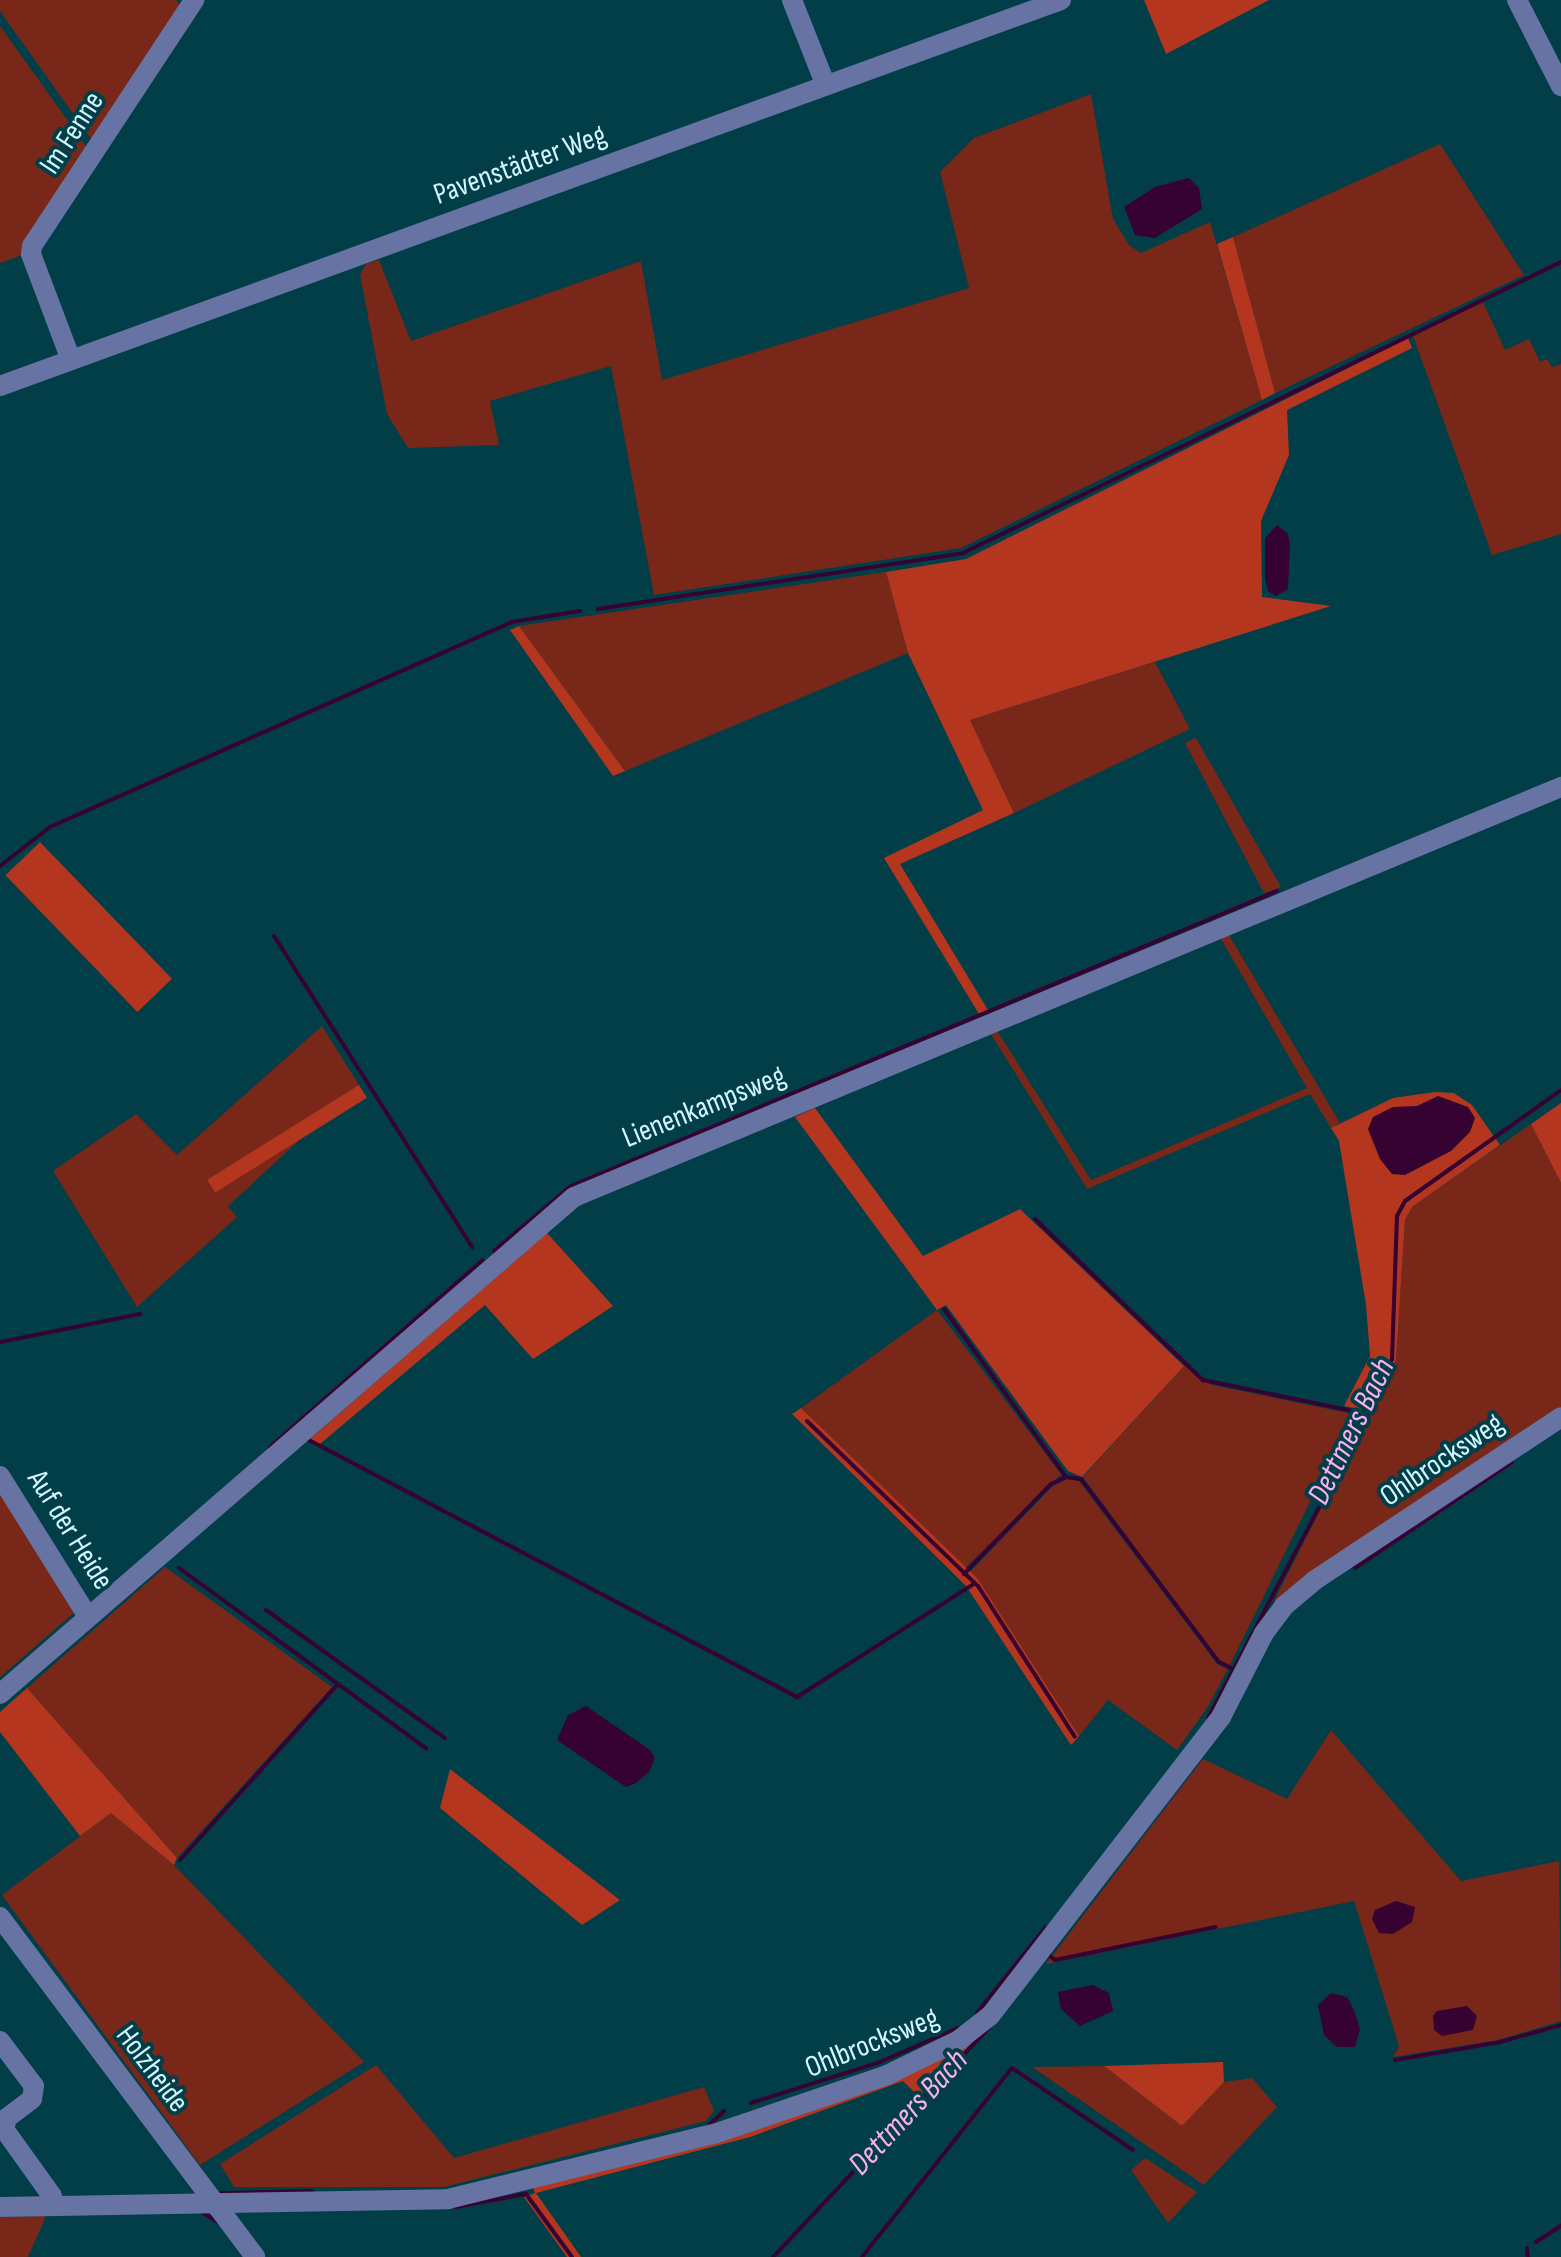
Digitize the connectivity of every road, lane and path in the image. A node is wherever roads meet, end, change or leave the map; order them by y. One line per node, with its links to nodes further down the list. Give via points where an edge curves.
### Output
1 (194, 0): 7 (street, Im Fenne, via 32,246)
2 (792, 0): 5 (street)
3 (1061, 0): 5 (street, Pavenstädter Weg)
4 (1517, 0): 6 (street)
5 (826, 86): 7 (street, Pavenstädter Weg)
6 (1561, 86)
7 (71, 360): 8 (street, Pavenstädter Weg)
8 (0, 386)
9 (1561, 787): 12 (street, Lienenkampsweg, via 574,1196)
10 (1561, 1416): 16 (street, Ohlbrocksweg, via 1284,1606 1221,1716 990,2016 958,2040 887,2075 716,2133 488,2192 448,2199)
11 (0, 1476): 12 (street, Auf der Heide)
12 (88, 1617): 13 (street, Lienenkampsweg)
13 (0, 1694)
14 (0, 1917): 16 (street, Holzheide)
15 (0, 2040): 17 (street, via 34,2086 32,2100 7,2118 4,2130)
16 (214, 2202): 17 (street, Ohlbrocksweg); 19 (street, Holzheide)
17 (53, 2206): 18 (street, Ohlbrocksweg)
18 (0, 2207)
19 (256, 2257)

